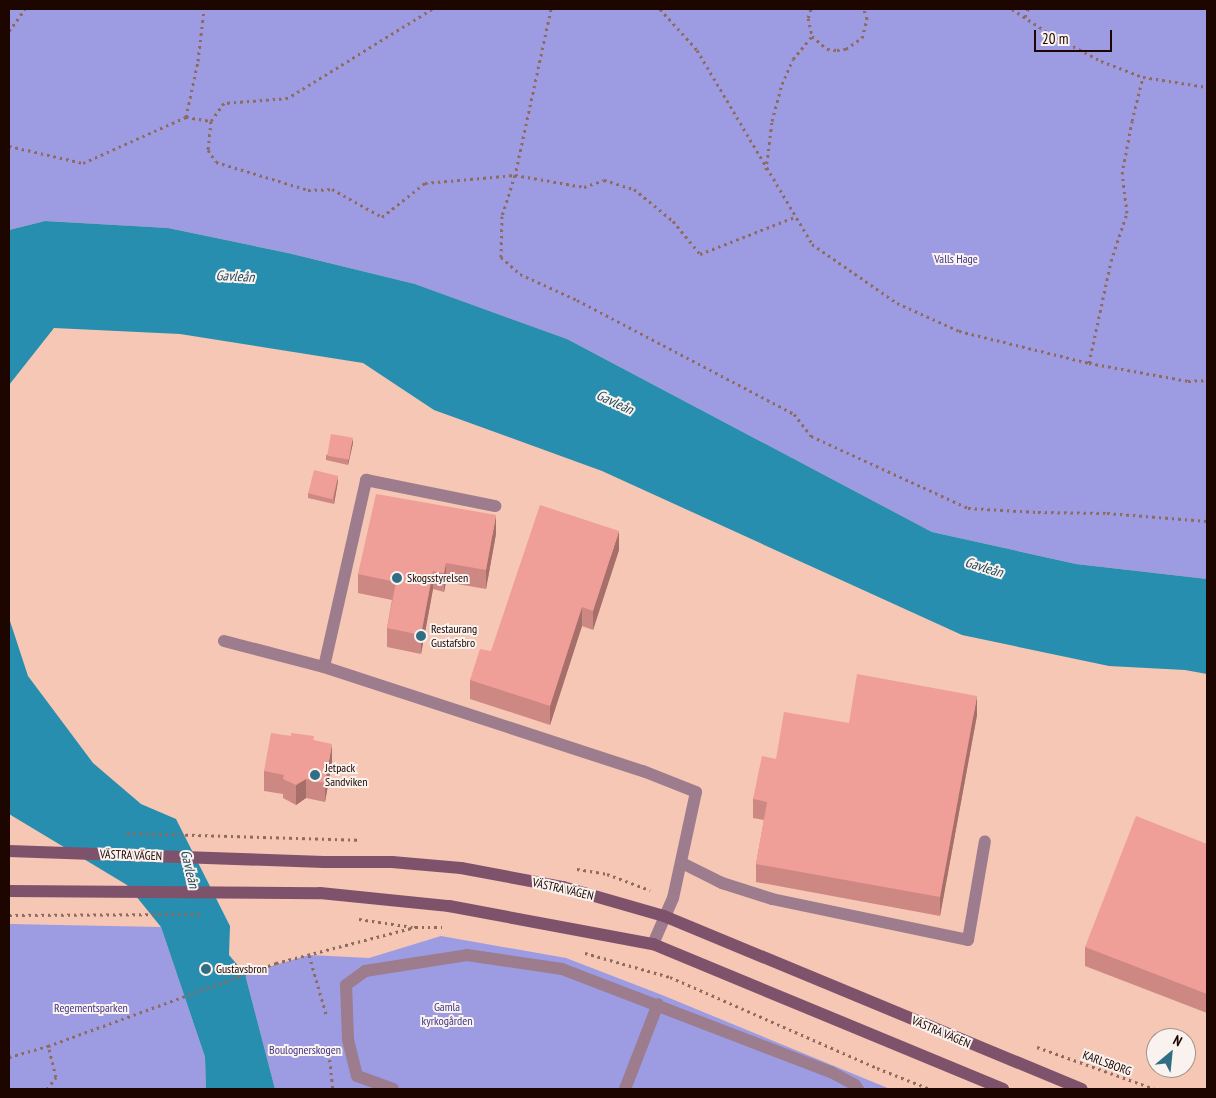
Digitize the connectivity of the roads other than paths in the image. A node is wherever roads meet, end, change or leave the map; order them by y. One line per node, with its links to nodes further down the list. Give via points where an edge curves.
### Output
1 (495, 506): 3 (lane, via 366,480)
2 (224, 641): 3 (lane)
3 (324, 667): 6 (lane, via 643,771 696,792)
4 (985, 841): 6 (lane, via 968,940 772,899 722,884)
5 (9, 851): 8 (main road, VÄSTRA VÄGEN, via 392,862 461,868 563,887)
6 (682, 862): 8 (lane, via 673,898)
7 (9, 891): 9 (main road, via 320,893 450,906)
8 (664, 916): 9 (lane); 15 (main road, VÄSTRA VÄGEN)
9 (652, 944): 14 (main road)
10 (658, 1004): 11 (lane, via 562,969 467,955 365,971 346,985 348,1039 357,1076); 12 (lane); 13 (lane, via 831,1072)
11 (393, 1089)
12 (624, 1089)
13 (858, 1089)
14 (1003, 1089)
15 (1082, 1089)

